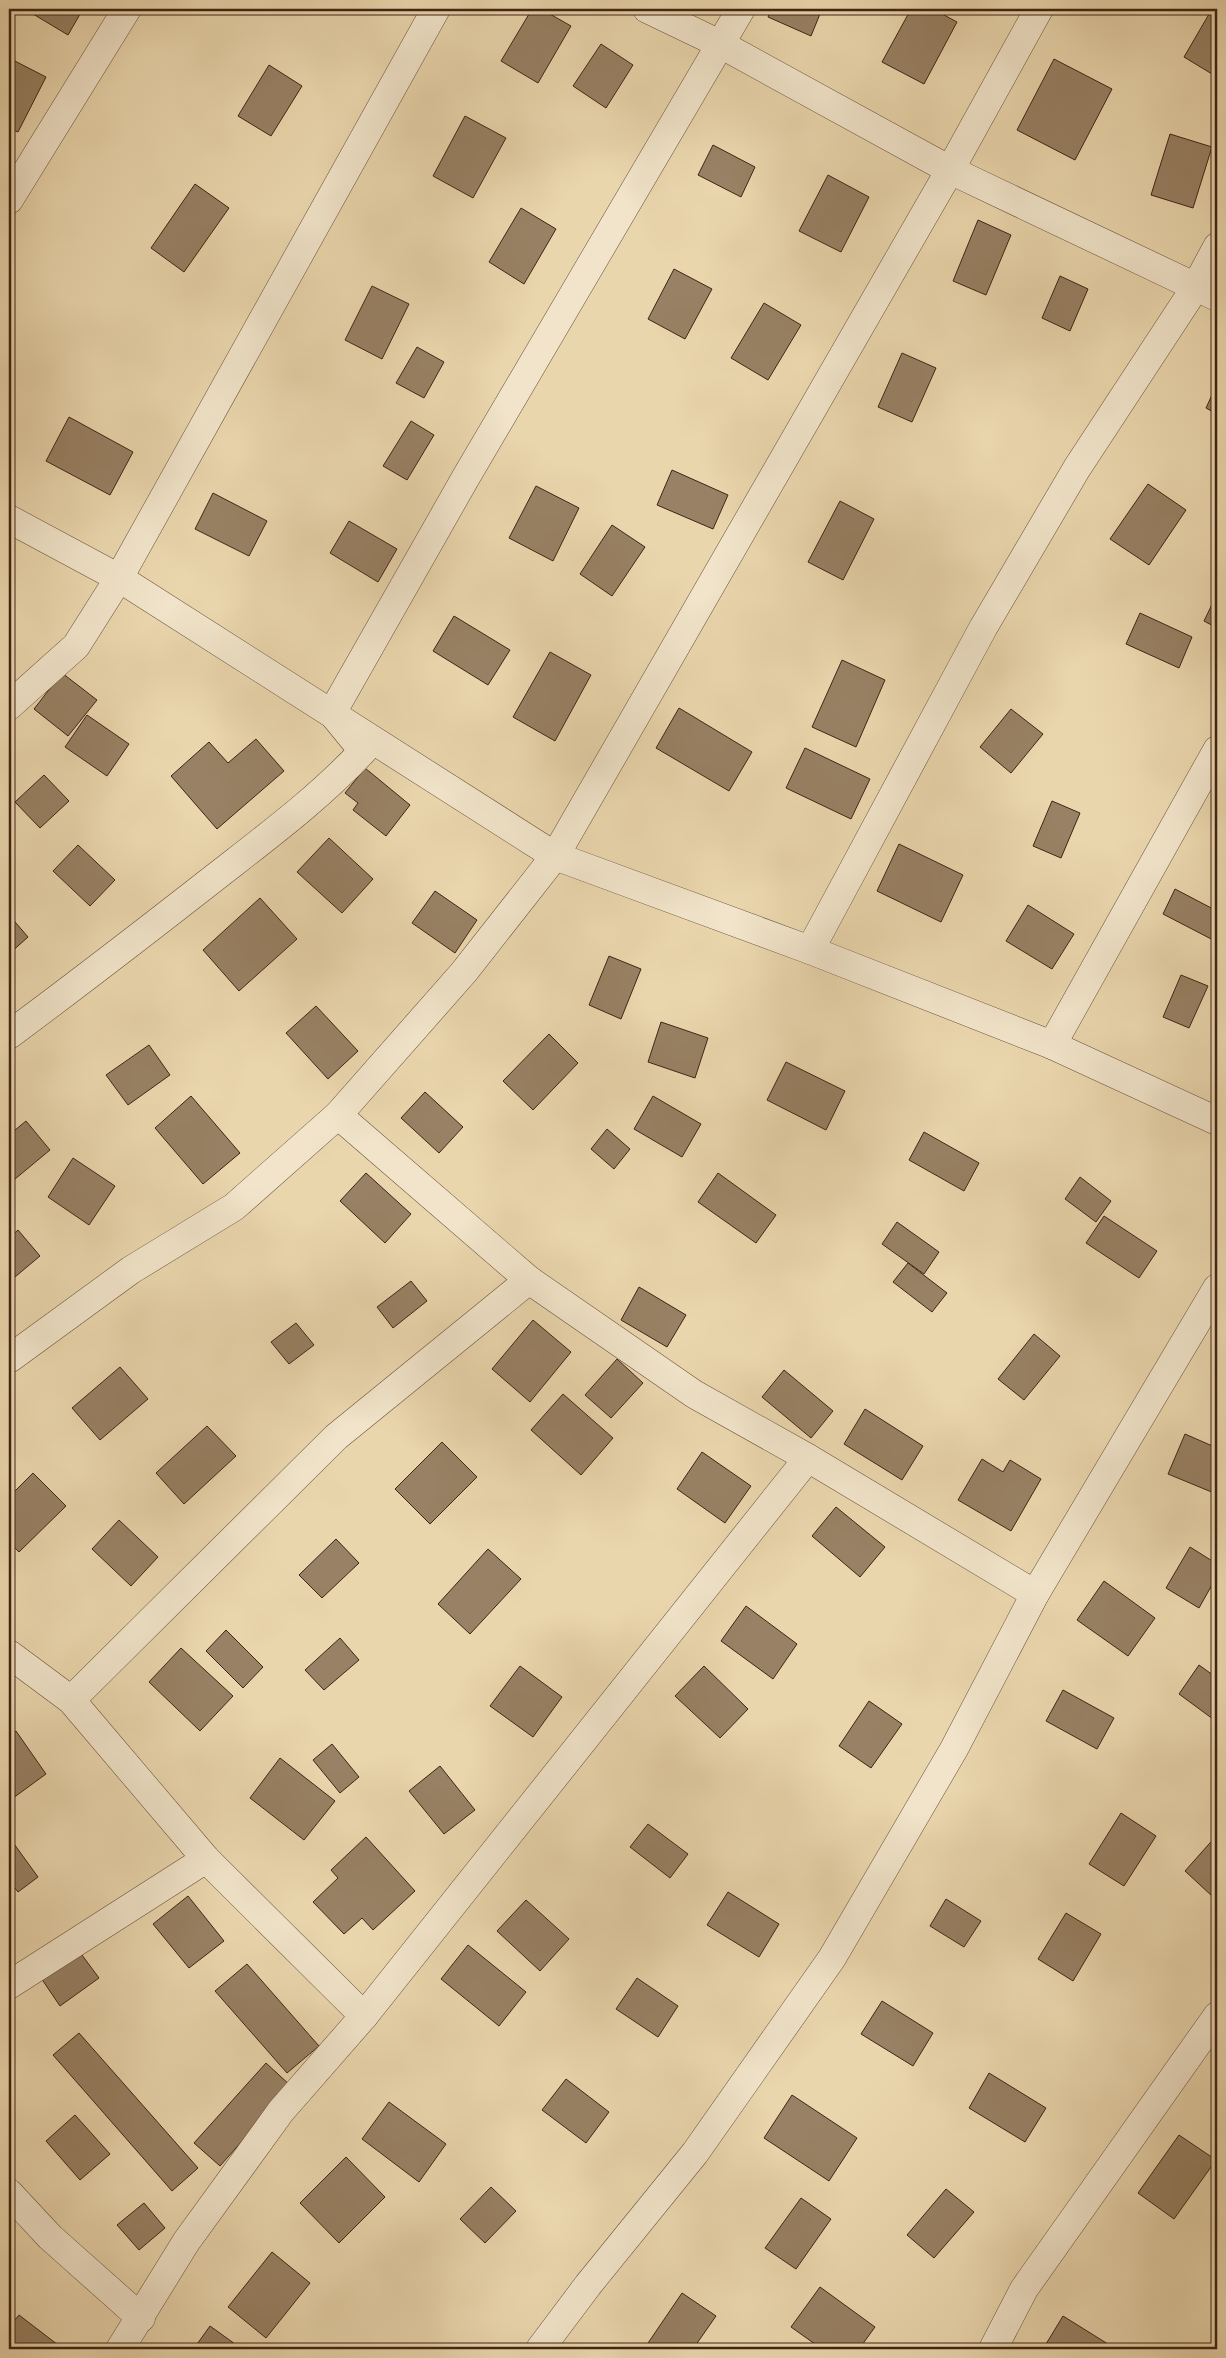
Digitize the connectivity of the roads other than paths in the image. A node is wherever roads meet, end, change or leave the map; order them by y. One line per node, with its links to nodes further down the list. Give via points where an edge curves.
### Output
1 (127, 9): 8 (street)
2 (436, 9): 12 (street)
3 (647, 9): 6 (street)
4 (741, 9): 6 (street)
5 (1038, 9): 7 (street)
6 (722, 45): 7 (street); 14 (street, via 466,477)
7 (950, 170): 10 (street); 16 (street)
8 (9, 200)
9 (1217, 247): 10 (street)
10 (1206, 293): 17 (street, via 1077,468 983,628)
11 (9, 519): 12 (street)
12 (119, 578): 13 (street, via 76,646); 14 (street)
13 (9, 706)
14 (332, 713): 16 (street); 18 (street, via 362,752 338,777 295,814)
15 (1217, 750): 19 (street)
16 (555, 856): 17 (street); 20 (street, via 464,972)
17 (810, 950): 19 (street)
18 (9, 1035)
19 (1052, 1045): 21 (street)
20 (338, 1115): 22 (street); 24 (street, via 234,1207 131,1270)
21 (1217, 1122)
22 (529, 1280): 25 (street, via 694,1394); 28 (street, via 336,1437)
23 (1217, 1288): 26 (street)
24 (9, 1359)
25 (808, 1458): 26 (street); 31 (street)
26 (1035, 1594): 36 (street, via 954,1749 832,1958 695,2153)
27 (9, 1654): 28 (street)
28 (71, 1700): 29 (street)
29 (206, 1859): 30 (street); 31 (street)
30 (9, 1985)
31 (364, 2016): 34 (street, via 281,2111 186,2242)
32 (1217, 2016): 37 (street, via 1024,2289)
33 (9, 2193): 34 (street, via 50,2237)
34 (141, 2318): 35 (street)
35 (120, 2349)
36 (540, 2349)
37 (993, 2349)

